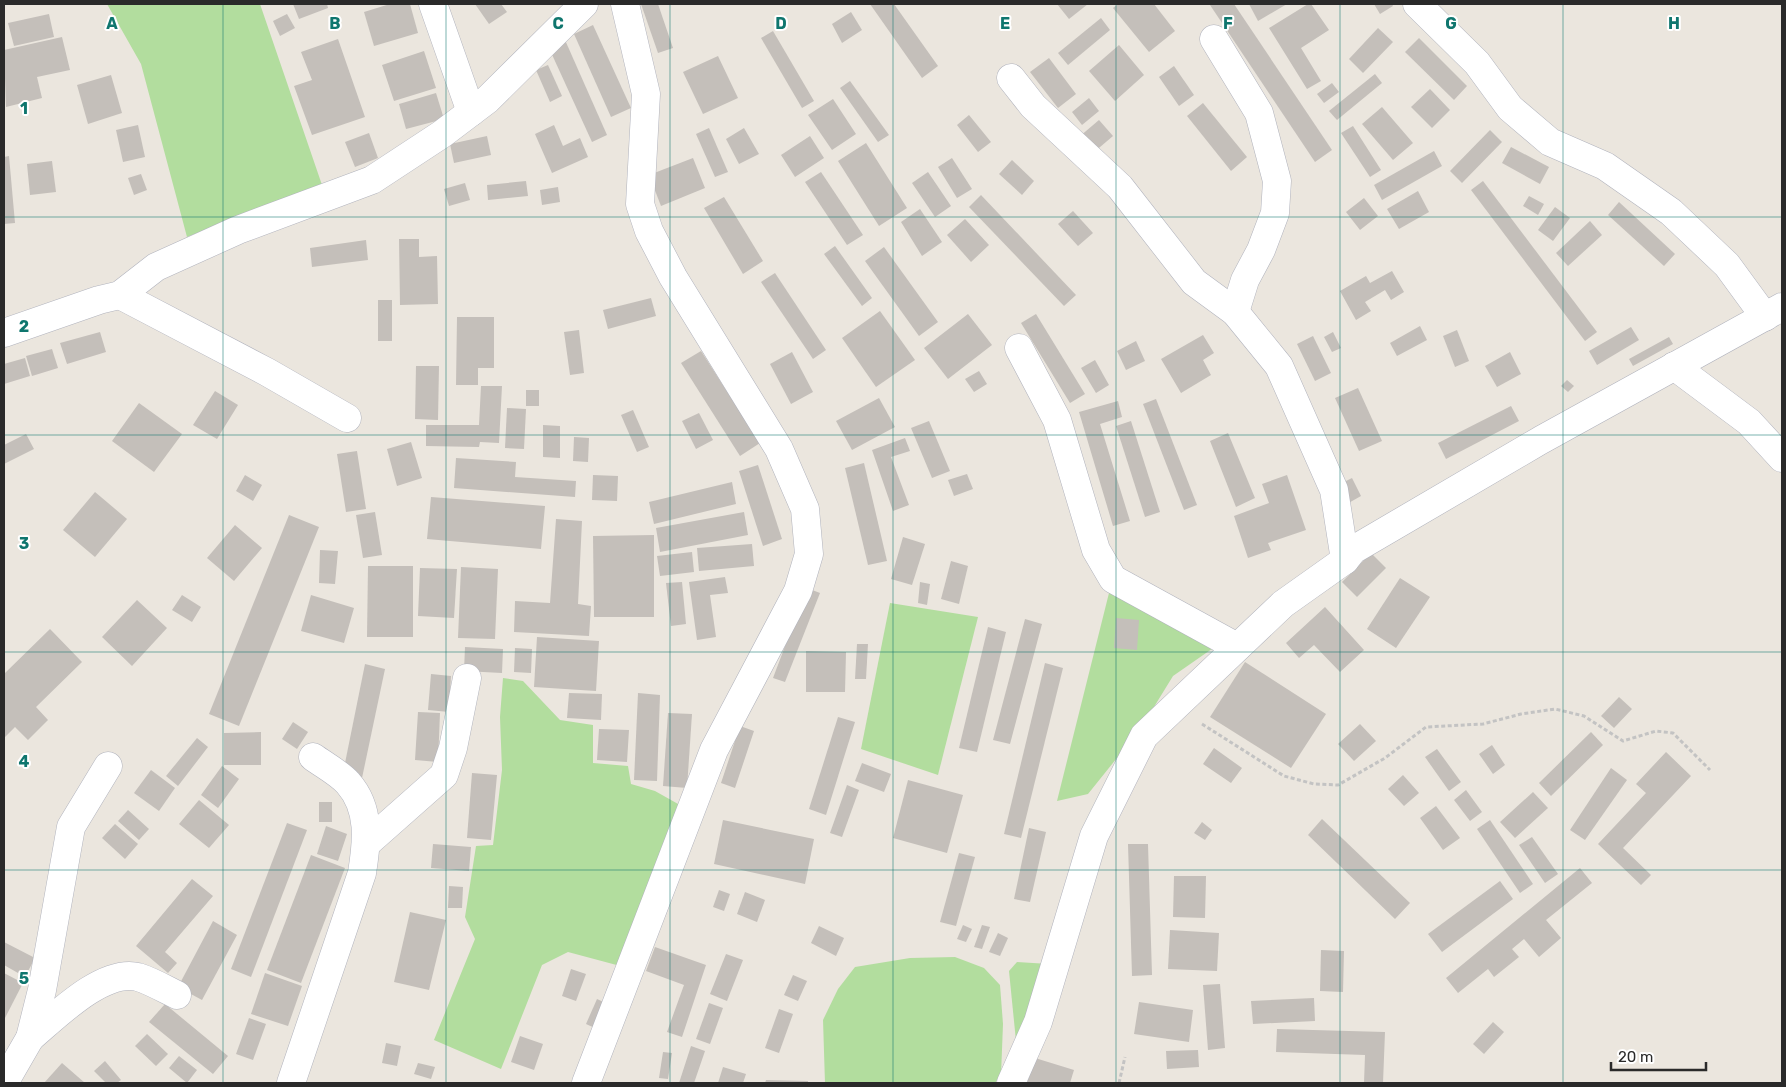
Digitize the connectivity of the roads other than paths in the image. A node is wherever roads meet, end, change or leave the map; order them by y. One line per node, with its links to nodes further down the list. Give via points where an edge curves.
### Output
1 (433, 4): 7 (street)
2 (584, 4): 7 (street)
3 (625, 4): 26 (street, via 646,94 640,204 648,231 778,449 805,509 809,554 798,591 714,750)
4 (1418, 4): 10 (street, via 1477,64 1510,108 1550,142 1605,166 1671,212)
5 (1214, 39): 9 (street, via 1258,113 1277,181 1275,212 1262,250 1244,280)
6 (1011, 78): 9 (street, via 1033,106 1120,187 1194,282)
7 (472, 112): 8 (street, via 372,180 238,230 156,267)
8 (120, 296): 11 (street, via 99,300); 14 (street, via 267,372)
9 (1235, 312): 16 (street, via 1279,366 1334,490)
10 (1774, 312): 13 (street)
11 (4, 333)
12 (1019, 348): 17 (street, via 1056,420 1096,550 1113,579)
13 (1674, 366): 15 (street, via 1749,422); 16 (street, via 1353,550)
14 (347, 418)
15 (1782, 458)
16 (1345, 560): 17 (street, via 1283,604)
17 (1237, 647): 27 (street, via 1144,736 1094,836 1038,1022)
18 (467, 678): 21 (street, via 454,748 444,775)
19 (313, 757): 21 (street, via 348,783 362,806)
20 (108, 766): 23 (street, via 71,827 42,990)
21 (366, 844): 25 (street, via 362,873)
22 (177, 995): 23 (street, via 137,977 116,977 81,996)
23 (30, 1038): 24 (street)
24 (4, 1083)
25 (291, 1083)
26 (586, 1083)
27 (1011, 1083)

